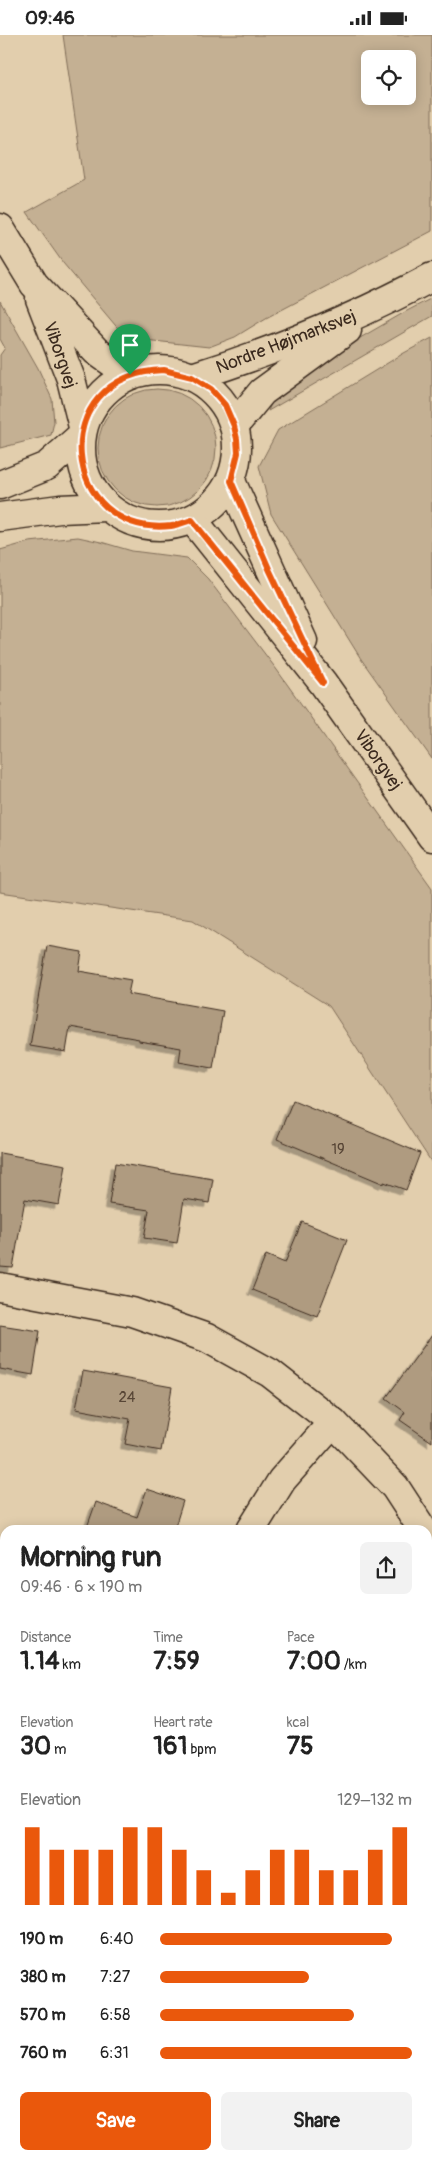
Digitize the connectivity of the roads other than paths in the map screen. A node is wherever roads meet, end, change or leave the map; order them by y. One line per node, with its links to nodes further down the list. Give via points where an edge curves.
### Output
1 (0, 228): 3 (main road, Viborgvej)
2 (432, 277): 4 (main road, Nordre Højmarksvej)
3 (34, 284): 5 (main road, Viborgvej, via 96,351); 8 (main road, Viborgvej, via 71,379)
4 (380, 305): 6 (main road, Nordre Højmarksvej, via 248,359); 7 (main road, Nordre Højmarksvej, via 262,392)
5 (130, 375): 6 (main road, via 164,370); 8 (main road, via 96,401)
6 (192, 377): 7 (main road, via 211,389 225,405)
7 (234, 426): 9 (main road, via 238,453)
8 (82, 431): 10 (main road, via 47,466); 11 (main road, via 80,455 85,475)
9 (231, 481): 13 (main road, via 215,503); 14 (main road, Viborgvej)
10 (0, 485)
11 (106, 507): 12 (main road); 13 (main road, via 129,521 150,526 172,526)
12 (0, 517)
13 (192, 520): 14 (main road, Viborgvej)
14 (323, 683): 15 (main road, Viborgvej)
15 (432, 837)
16 (0, 1287): 17 (main road, via 132,1312 208,1338 270,1373)
17 (333, 1421): 18 (main road, via 282,1480); 19 (main road, via 395,1487)
18 (254, 1525)
19 (420, 1525)

